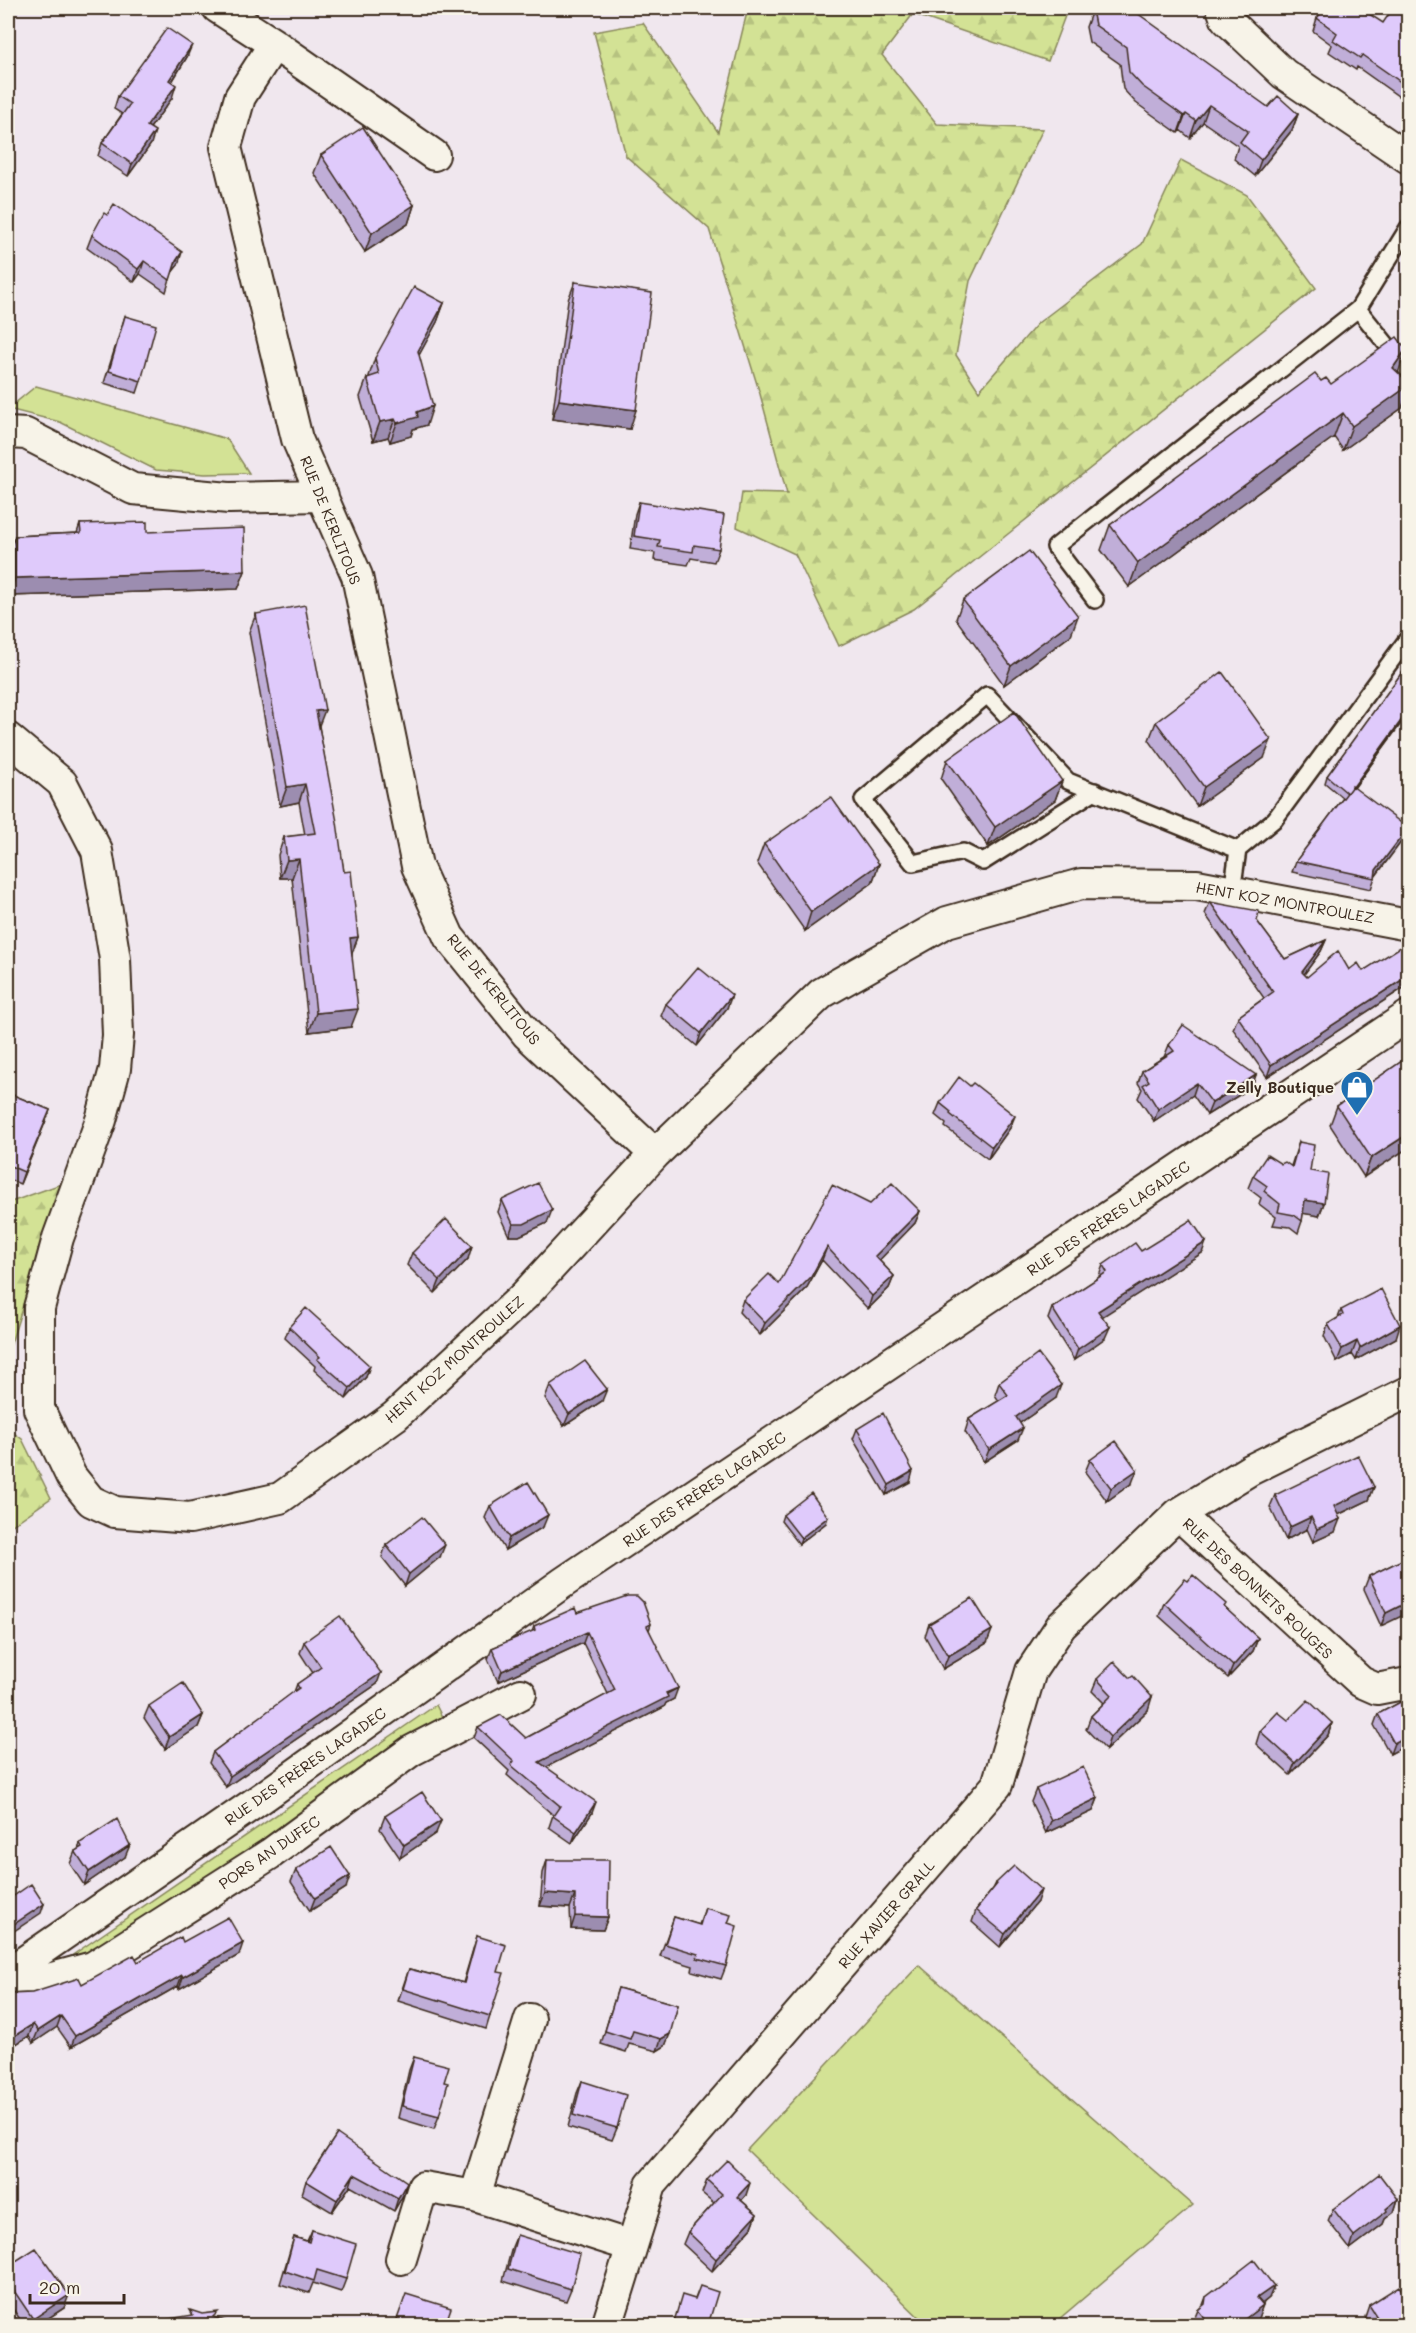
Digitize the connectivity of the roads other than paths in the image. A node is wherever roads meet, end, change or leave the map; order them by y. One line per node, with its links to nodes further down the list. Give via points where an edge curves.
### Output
1 (218, 8): 3 (street)
2 (1222, 8): 5 (street, via 1226,19 1284,74)
3 (274, 44): 4 (street); 10 (street, RUE DE KERLITOUS, via 240,96 226,147 297,439)
4 (434, 154)
5 (1408, 158)
6 (1408, 228): 7 (lane)
7 (1358, 309): 8 (lane); 11 (lane, via 1055,547)
8 (1408, 371)
9 (8, 433): 10 (street, via 26,434 133,489 229,498)
10 (323, 496): 19 (street, RUE DE KERLITOUS, via 357,576 417,866 450,936 527,1034)
11 (1095, 600)
12 (1408, 638): 15 (lane, via 1275,819)
13 (8, 738): 19 (street, HENT KOZ MONTROULEZ, via 62,783 97,851 115,959 115,1069 101,1120 58,1238 39,1308 39,1408 71,1476 91,1500 115,1512 190,1518 280,1498 395,1416 524,1296)
14 (1095, 791): 14 (lane, via 1068,781 987,695 863,800 913,863 963,852 983,862); 15 (lane)
15 (1238, 850): 16 (lane)
16 (1232, 892): 17 (street, HENT KOZ MONTROULEZ); 19 (street, HENT KOZ MONTROULEZ, via 1197,885 1081,884 947,922 822,993)
17 (1408, 925)
18 (1408, 1016): 24 (street, RUE DES FRÈRES LAGADEC, via 564,1582 266,1795)
19 (655, 1154)
20 (1408, 1392): 21 (street, RUE DES BONNETS ROUGES, via 1250,1470)
21 (1178, 1514): 22 (street, RUE DES BONNETS ROUGES, via 1361,1682 1377,1689); 28 (street, RUE XAVIER GRALL, via 1060,1626 1031,1671 997,1785 651,2185)
22 (1408, 1683)
23 (521, 1694): 25 (street, PORS AN DUFEC, via 411,1751 270,1854 93,1967)
24 (8, 1972)
25 (8, 1990)
26 (530, 2019): 27 (street)
27 (475, 2196): 28 (street); 29 (street, via 423,2187)
28 (631, 2246): 30 (street, RUE XAVIER GRALL)
29 (401, 2259)
30 (607, 2325)

